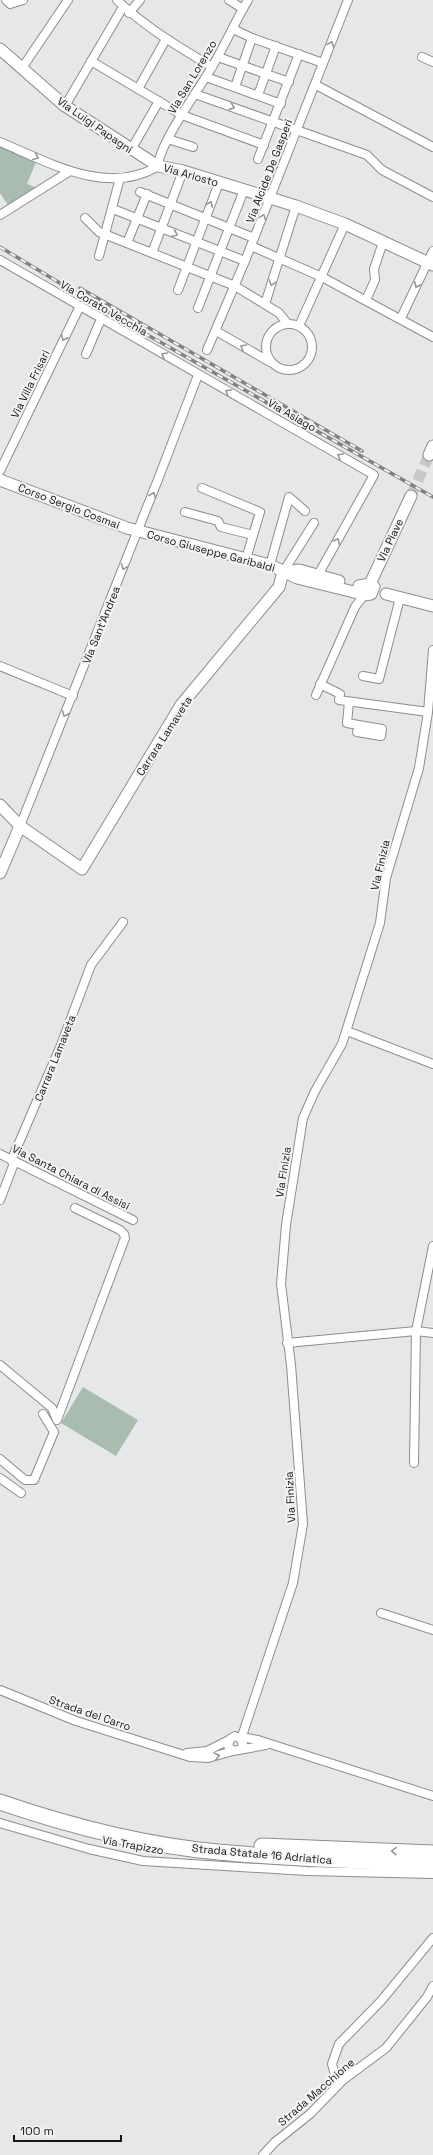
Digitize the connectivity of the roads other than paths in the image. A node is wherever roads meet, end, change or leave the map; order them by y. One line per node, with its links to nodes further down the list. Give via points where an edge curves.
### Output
1 (6, 0): 2 (street, via 10,4)
2 (23, 0)
3 (68, 0): 24 (street)
4 (117, 0): 10 (street)
5 (140, 0): 10 (street)
6 (229, 0): 9 (street)
7 (248, 0): 9 (street, Via San Lorenzo)
8 (348, 0): 21 (street, Via Alcide De Gasperi, one-way to 8)
9 (242, 9): 11 (street, Via San Lorenzo)
10 (126, 10): 13 (street); 19 (street)
11 (233, 29): 12 (street); 17 (street, Via San Lorenzo)
12 (252, 38): 14 (street); 22 (street)
13 (166, 39): 23 (street); 30 (street)
14 (276, 46): 16 (street); 25 (street)
15 (1, 54): 24 (street, Via Luigi Papagni)
16 (299, 54): 21 (street); 27 (street)
17 (218, 57): 22 (street); 23 (street, Via San Lorenzo)
18 (422, 57): 20 (street)
19 (91, 61): 30 (street); 35 (street)
20 (433, 62)
21 (323, 63): 28 (street, Via Alcide De Gasperi)
22 (242, 66): 25 (street); 29 (street)
23 (212, 67): 26 (street, Via San Lorenzo)
24 (22, 68): 35 (street, Via Luigi Papagni)
25 (266, 74): 27 (street); 32 (street)
26 (206, 76): 29 (street); 31 (street, Via San Lorenzo)
27 (289, 82): 34 (street)
28 (316, 85): 38 (street, Via Alcide De Gasperi); 43 (street)
29 (235, 87): 32 (street)
30 (138, 89): 33 (street)
31 (195, 94): 36 (street, Via San Lorenzo); 37 (street, one-way to 37)
32 (258, 95): 34 (street)
33 (159, 101): 36 (street); 44 (street)
34 (281, 104): 37 (street)
35 (65, 106): 44 (street, Via Luigi Papagni)
36 (182, 115): 39 (street, Via San Lorenzo); 41 (street)
37 (273, 122): 38 (street); 41 (street)
38 (296, 130): 52 (street, Via Alcide De Gasperi); 53 (street, via 361,153 374,160 382,170)
39 (168, 139): 42 (street); 46 (street, Via San Lorenzo, via 158,159)
40 (0, 142): 48 (street, Via Ariosto, one-way to 48)
41 (264, 145): 45 (street)
42 (193, 147)
43 (433, 147)
44 (131, 150): 46 (street, Via Luigi Papagni)
45 (258, 159)
46 (158, 166): 47 (street, Via Ariosto); 49 (street, Via Ariosto, via 143,175)
47 (183, 171): 50 (street, Via Ariosto); 54 (street)
48 (70, 172): 49 (street, Via Ariosto, via 109,179); 57 (street)
49 (120, 178): 56 (street)
50 (219, 183): 51 (street, Via Ariosto); 60 (street, one-way to 50)
51 (244, 190): 52 (street, Via Ariosto); 63 (street)
52 (270, 197): 55 (street, Via Ariosto); 66 (street, Via Alcide De Gasperi, one-way to 52)
53 (433, 197)
54 (171, 204): 59 (street, via 144,193); 60 (street); 62 (street)
55 (296, 206): 61 (street, Via Ariosto); 73 (street)
56 (113, 209): 59 (street); 64 (street)
57 (0, 215)
58 (85, 218): 64 (street, via 99,232)
59 (137, 218): 62 (street); 68 (street)
60 (205, 218): 63 (street); 65 (street)
61 (345, 224): 67 (street, Via Ariosto); 79 (street)
62 (162, 228): 65 (street, one-way to 65); 71 (street)
63 (229, 228): 66 (street); 70 (street)
64 (106, 235): 68 (street); 72 (street)
65 (195, 242): 70 (street); 77 (street)
66 (253, 242): 73 (street); 75 (street, Via Alcide De Gasperi)
67 (383, 242): 76 (street, Via Ariosto); 82 (street, via 374,269 375,280)
68 (127, 243): 71 (street)
69 (433, 251): 76 (street)
70 (220, 252): 75 (street); 78 (street)
71 (152, 253): 77 (street)
72 (98, 256)
73 (279, 258): 79 (street); 83 (street, one-way to 83)
74 (0, 260): 84 (street, Via Corato Vecchia)
75 (245, 262): 80 (street, Via Alcide De Gasperi)
76 (430, 264): 86 (street, one-way to 86)
77 (186, 266): 78 (street); 81 (street)
78 (210, 276): 80 (street); 85 (street)
79 (322, 277): 82 (street); 89 (street)
80 (235, 286): 83 (street); 90 (street, Via Alcide De Gasperi)
81 (178, 290)
82 (366, 300): 86 (street)
83 (265, 304): 88 (street, via 279,313)
84 (80, 306): 87 (street, Via Corato Vecchia); 96 (street, Via Villa Frisari, one-way to 96)
85 (198, 308)
86 (401, 318): 91 (street)
87 (101, 319): 93 (street); 95 (street, Via Corato Vecchia, one-way to 87)
88 (287, 323): 89 (street); 94 (street, via 274,329 266,341)
89 (300, 326): 94 (street, via 311,338 312,351 307,362 292,370 277,367)
90 (216, 331): 92 (street, Via Alcide De Gasperi); 94 (street, one-way to 90)
91 (433, 337)
92 (207, 350)
93 (86, 354)
94 (270, 362)
95 (198, 375): 103 (street, Via Sant'Andrea, one-way to 95); 108 (street, Via Asiago, one-way to 95, via 374,476)
96 (0, 471)
97 (0, 480): 103 (street, Corso Sergio Cosmai)
98 (202, 488): 104 (street, via 260,512)
99 (411, 496): 109 (street, Via Piave)
100 (305, 511): 106 (street, via 289,497)
101 (185, 512): 104 (street, via 218,521 221,528)
102 (314, 523): 107 (street)
103 (138, 531): 105 (street, Corso Giuseppe Garibaldi); 117 (street, Via Sant'Andrea, one-way to 117)
104 (253, 535): 105 (street)
105 (246, 559): 106 (street, Corso Giuseppe Garibaldi)
106 (270, 565): 107 (street, Corso Giuseppe Garibaldi)
107 (283, 572): 108 (street, Corso Giuseppe Garibaldi, via 300,570); 109 (street, Corso Giuseppe Garibaldi, via 297,578); 122 (street, Carrara Lamaveta, via 279,587 181,705 82,869)
108 (318, 575): 109 (street, Corso Giuseppe Garibaldi)
109 (366, 590): 110 (street, Corso Giuseppe Garibaldi); 115 (street, via 355,607)
110 (400, 598): 111 (street, Corso Giuseppe Garibaldi); 114 (street, via 379,679)
111 (433, 606)
112 (433, 650): 119 (street, Via Finizia)
113 (1, 669): 117 (street)
114 (363, 676)
115 (320, 684): 116 (street); 118 (street, via 340,694 339,700)
116 (316, 695)
117 (73, 696): 122 (street, Via Sant'Andrea, one-way to 122)
118 (349, 702): 119 (street); 120 (street, via 347,724)
119 (428, 712): 125 (street, Via Finizia, via 419,768 386,878 380,923)
120 (359, 725)
121 (0, 805): 122 (street)
122 (20, 826): 123 (street, Via Sant'Andrea)
123 (0, 873)
124 (123, 922): 128 (street, Carrara Lamaveta, via 92,965)
125 (346, 1031): 126 (street); 136 (street, Via Finizia, via 342,1044 303,1118 282,1254 280,1284)
126 (433, 1064)
127 (0, 1154): 128 (street, Via Santa Chiara di Assisi)
128 (12, 1159): 129 (street, Carrara Lamaveta, via 13,1166); 131 (street, Via Santa Chiara di Assisi)
129 (0, 1200)
130 (75, 1208): 137 (street, via 120,1230 124,1238 57,1420 52,1408)
131 (133, 1220)
132 (433, 1246): 133 (street)
133 (430, 1272): 134 (street)
134 (416, 1331): 135 (street); 136 (street); 140 (street)
135 (433, 1333)
136 (287, 1343): 146 (street, Via Finizia, via 291,1365 303,1524 293,1583)
137 (0, 1364)
138 (43, 1414): 139 (street, via 54,1432 34,1480 25,1480)
139 (0, 1459)
140 (414, 1463)
141 (0, 1478): 142 (street)
142 (21, 1493)
143 (381, 1613): 144 (street)
144 (433, 1630)
145 (0, 1690): 151 (street, Strada del Carro, via 76,1721)
146 (250, 1711): 147 (street, Via Finizia); 148 (street, Via Finizia)
147 (230, 1739): 148 (street); 150 (street, via 229,1748); 151 (street, Strada del Carro, via 207,1751)
148 (242, 1739): 149 (street, Strada del Carro, via 252,1739); 150 (street, via 243,1744)
149 (271, 1745): 150 (street, Strada del Carro); 153 (street, Strada del Carro)
150 (237, 1750): 151 (street, Strada del Carro, one-way to 150, via 190,1757 208,1758)
151 (174, 1752)
152 (0, 1792): 156 (highway, Strada Statale 16 Adriatica, one-way to 152, via 217,1843 87,1819)
153 (433, 1796)
154 (0, 1802): 157 (highway, Strada Statale 16 Adriatica, via 86,1828 210,1851 306,1859)
155 (0, 1823): 158 (street, Via Trapizzo, via 89,1849 143,1861 300,1871)
156 (433, 1853)
157 (433, 1864)
158 (433, 1874)
159 (433, 1938): 161 (street, via 381,2000 339,2044 332,2064)
160 (433, 1986): 161 (street, Strada Macchione, via 386,2048)
161 (338, 2085): 162 (street, Strada Macchione, via 310,2114)
162 (263, 2155)

